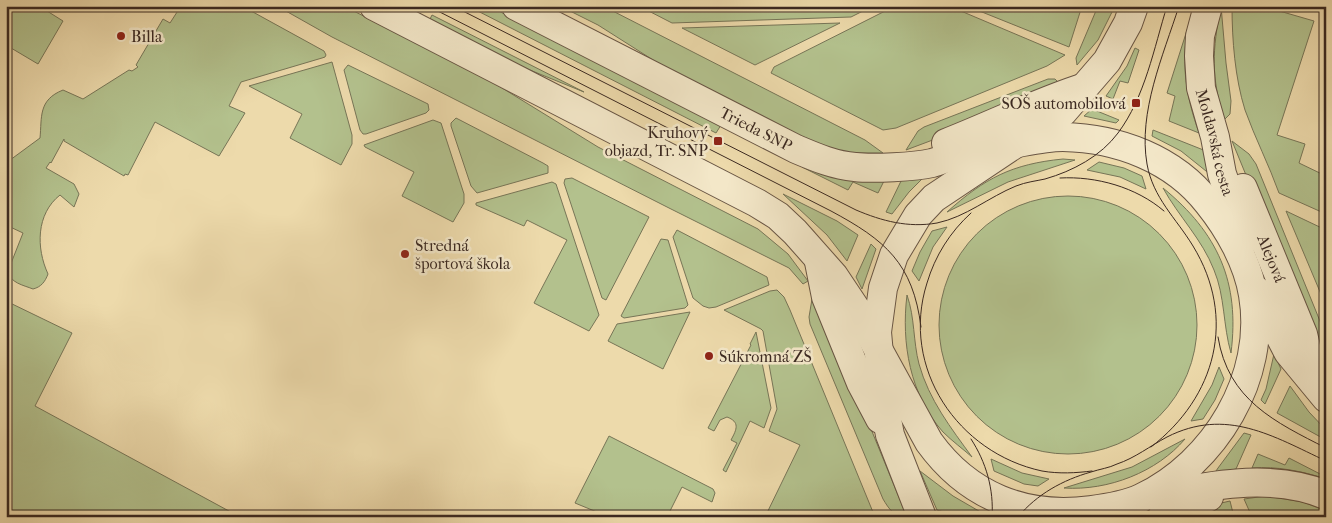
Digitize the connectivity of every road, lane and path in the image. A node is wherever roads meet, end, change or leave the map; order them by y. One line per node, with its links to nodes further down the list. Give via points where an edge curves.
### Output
1 (374, 6): 9 (street, via 757,203 778,216)
2 (516, 6): 8 (street, Trieda SNP, via 721,112 822,160 856,168)
3 (1134, 6): 5 (street, via 1108,61)
4 (1208, 6): 6 (street, Moldavská cesta, via 1200,36 1199,72)
5 (1084, 88): 7 (street, via 1063,112); 8 (street, via 1048,99)
6 (1215, 137): 10 (street, Moldavská cesta); 12 (street, Alejová, via 1235,170 1303,334)
7 (1014, 144): 8 (street, Trieda SNP, via 966,151 930,163); 10 (street, Trieda SNP, via 1062,137 1089,139 1125,147 1164,164 1193,186 1212,208); 11 (street, via 934,198 911,224 894,255 884,288 877,332)
8 (892, 166)
9 (818, 257): 11 (street, via 856,309); 13 (street, via 826,297 861,383)
10 (1250, 276): 12 (street, Alejová, via 1288,352); 16 (street, via 1256,314 1254,342 1246,380 1232,411 1211,443 1194,460)
11 (878, 350): 13 (street); 16 (street, via 929,442 951,469 979,490 1014,505 1053,512 1103,508)
12 (1321, 392)
13 (890, 435): 17 (street)
14 (1241, 484): 15 (street, via 1288,484); 16 (street); 19 (street)
15 (1326, 495)
16 (1140, 498): 18 (street)
17 (922, 517)
18 (1107, 517)
19 (1162, 517)

